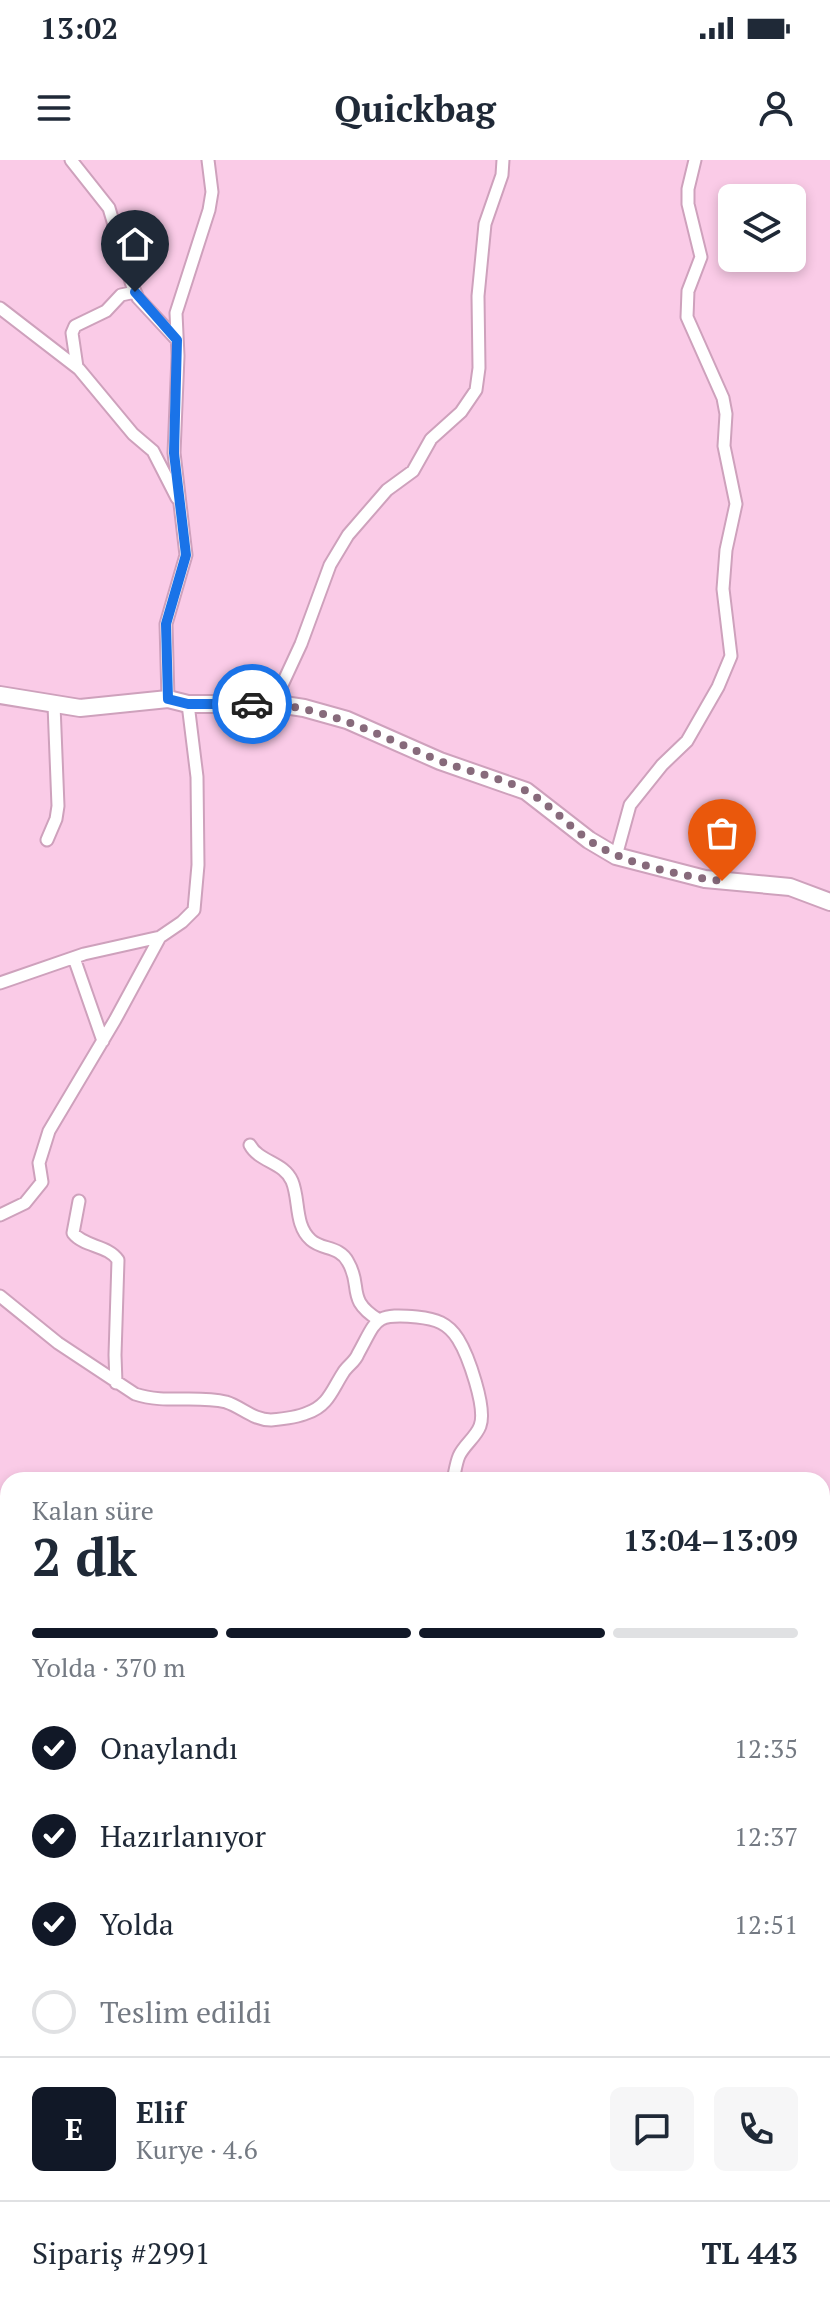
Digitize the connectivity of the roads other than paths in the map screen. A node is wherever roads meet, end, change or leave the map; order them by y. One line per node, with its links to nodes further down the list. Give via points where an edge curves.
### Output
1 (71, 160): 5 (street, via 109,208)
2 (208, 160): 7 (street, via 212,192 176,313)
3 (503, 160): 13 (street, via 485,224 476,390 431,439 413,471 387,490 348,535 330,565)
4 (695, 160): 16 (street, via 688,204 701,257 688,291 687,317 726,414 724,446 736,504 723,589 731,656 687,741 630,805)
5 (135, 292): 7 (street); 8 (street, via 121,295 106,311 75,326)
6 (0, 308): 8 (street)
7 (177, 340): 9 (street, via 174,453)
8 (77, 367): 9 (street, via 153,451)
9 (180, 502): 11 (street, via 186,555 166,624)
10 (0, 695): 14 (street)
11 (168, 699): 12 (street); 14 (street, via 80,708)
12 (188, 704): 13 (street); 18 (street, via 197,777 194,910)
13 (278, 704): 16 (street, via 347,720 526,791)
14 (54, 705): 15 (street, via 58,806)
15 (47, 840)
16 (616, 856): 17 (street, via 705,879 779,884)
17 (830, 902)
18 (160, 937): 19 (street); 21 (street)
19 (74, 958): 20 (street); 21 (street)
20 (0, 983)
21 (103, 1041): 24 (street, via 49,1131 39,1163 42,1182 25,1203)
22 (250, 1145): 26 (street, via 285,1171 307,1235 348,1261 361,1305)
23 (79, 1201): 27 (street, via 73,1233 118,1260)
24 (0, 1215)
25 (0, 1296): 27 (street)
26 (379, 1320): 27 (street, via 325,1403 308,1413 271,1420 229,1403 149,1399); 28 (street, via 397,1315 434,1319 450,1327 460,1342 483,1412)
27 (116, 1383)
28 (455, 1472)

